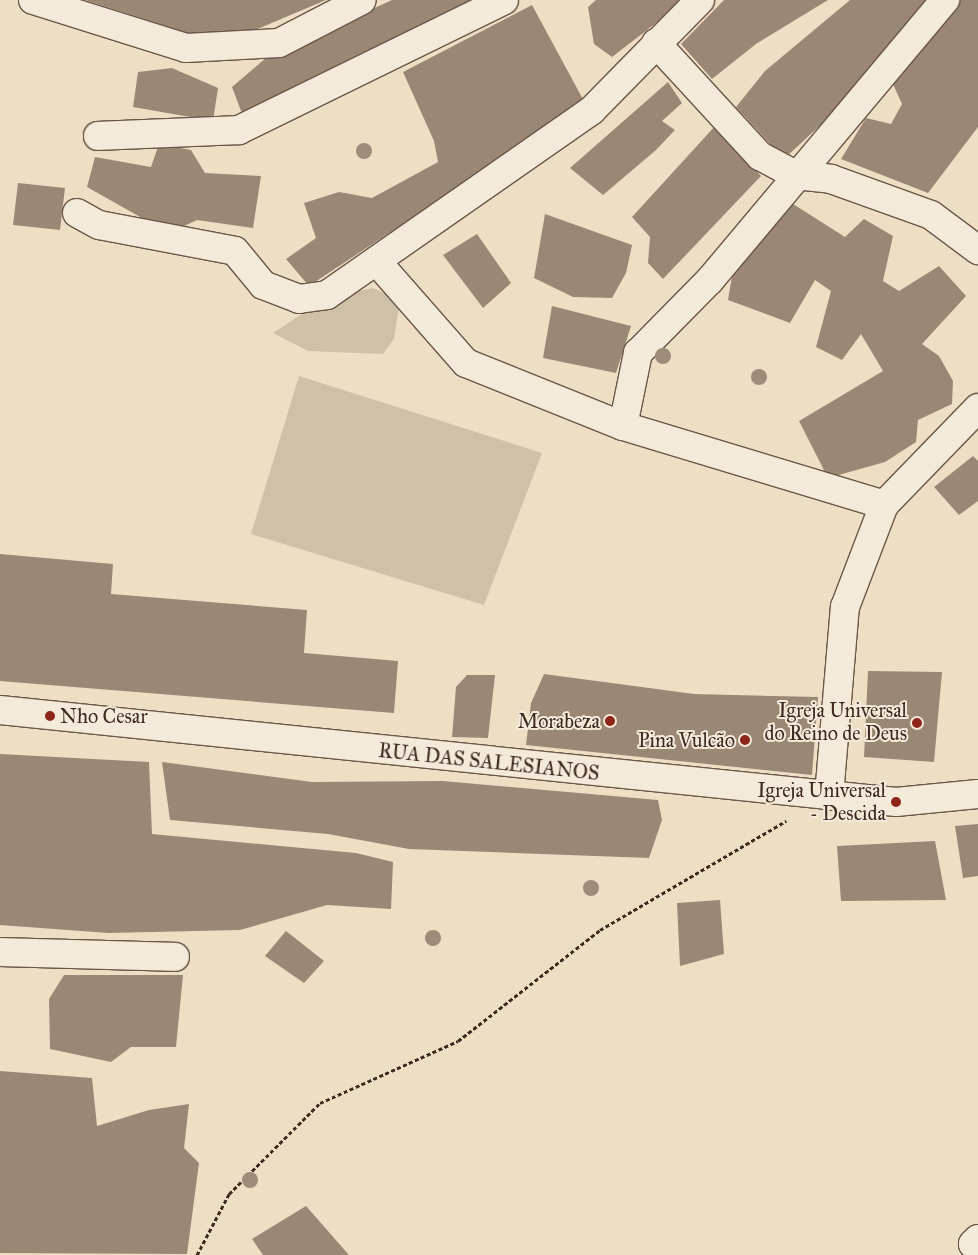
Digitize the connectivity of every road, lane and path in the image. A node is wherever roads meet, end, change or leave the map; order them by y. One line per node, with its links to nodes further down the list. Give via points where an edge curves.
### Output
1 (33, 0): 2 (street, via 186,48 279,43)
2 (362, 0)
3 (504, 0): 7 (street, via 238,130)
4 (700, 0): 6 (street)
5 (945, 0): 8 (street)
6 (656, 43): 8 (street, via 760,156); 11 (street, via 592,110)
7 (98, 136)
8 (795, 175): 10 (street, via 831,179 931,215); 13 (street, via 710,280 638,353)
9 (77, 213): 11 (street, via 99,225 235,251 263,285 300,300 327,295)
10 (978, 250)
11 (378, 263): 13 (street, via 466,363)
12 (978, 408): 14 (street)
13 (624, 426): 14 (street)
14 (884, 505): 17 (street, via 845,606)
15 (0, 710): 17 (street, RUA DAS SALESIANOS)
16 (978, 794): 17 (street, RUA DAS SALESIANOS, via 896,802)
17 (829, 796): 22 (path, via 600,930 458,1041 320,1103 229,1194)
18 (0, 952): 19 (street)
19 (175, 957)
20 (978, 1239): 21 (street, via 973,1244)
21 (978, 1248)
22 (197, 1255)

